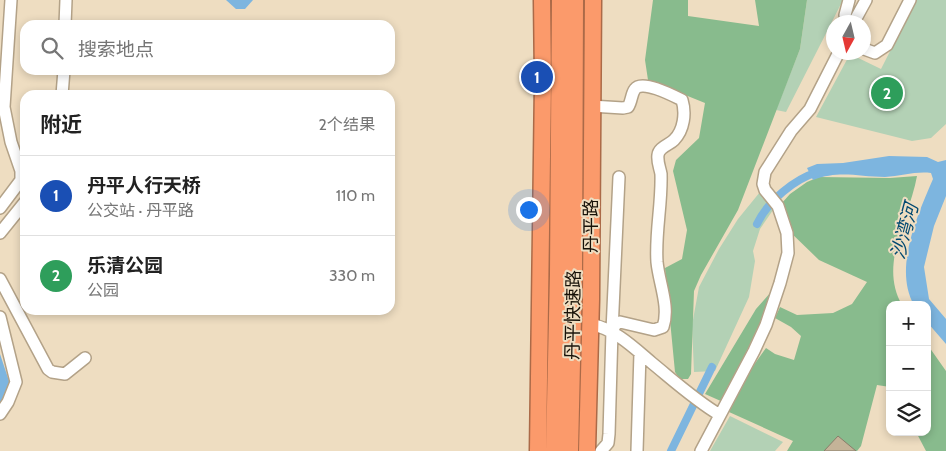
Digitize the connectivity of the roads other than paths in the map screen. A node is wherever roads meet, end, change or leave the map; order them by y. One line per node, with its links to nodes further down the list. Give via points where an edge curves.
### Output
1 (11, 0): 20 (street, via 4,107)
2 (66, 0): 12 (street)
3 (544, 0): 17 (highway)
4 (560, 0): 31 (highway, 丹平快速路)
5 (575, 0): 30 (highway, 丹平快速路)
6 (591, 0): 15 (highway, 丹平路)
7 (849, 0): 10 (street)
8 (866, 0): 11 (street)
9 (910, 0): 13 (street, via 887,45 875,53)
10 (846, 15)
11 (858, 15)
12 (65, 20)
13 (871, 52)
14 (835, 60): 34 (street, via 810,109 791,130 765,172 763,184 778,206 787,233 788,253 766,325 754,351)
15 (591, 74): 19 (highway, 丹平路); 30 (highway)
16 (64, 75): 18 (street)
17 (543, 82): 31 (highway); 36 (highway)
18 (62, 90)
19 (591, 106): 28 (highway, 丹平路); 29 (street, via 628,107 635,88 647,86 682,100 684,107 680,133 660,149 658,155 661,173 656,249 665,307 664,327 654,330 620,322)
20 (20, 168)
21 (619, 177): 29 (street)
22 (20, 181): 23 (street)
23 (0, 208)
24 (20, 208): 25 (street)
25 (0, 233)
26 (0, 278): 33 (street, via 48,369 65,374)
27 (0, 316): 35 (street, via 16,382)
28 (590, 324): 29 (street); 39 (highway, 丹平路)
29 (612, 331): 32 (street); 40 (street, via 610,434)
30 (572, 337): 38 (highway, 丹平快速路)
31 (556, 346): 37 (highway, 丹平快速路)
32 (640, 353): 34 (street); 41 (street)
33 (85, 358)
34 (716, 412): 42 (street)
35 (0, 414)
36 (538, 451)
37 (554, 451)
38 (570, 451)
39 (587, 451)
40 (602, 451)
41 (637, 451)
42 (701, 451)

